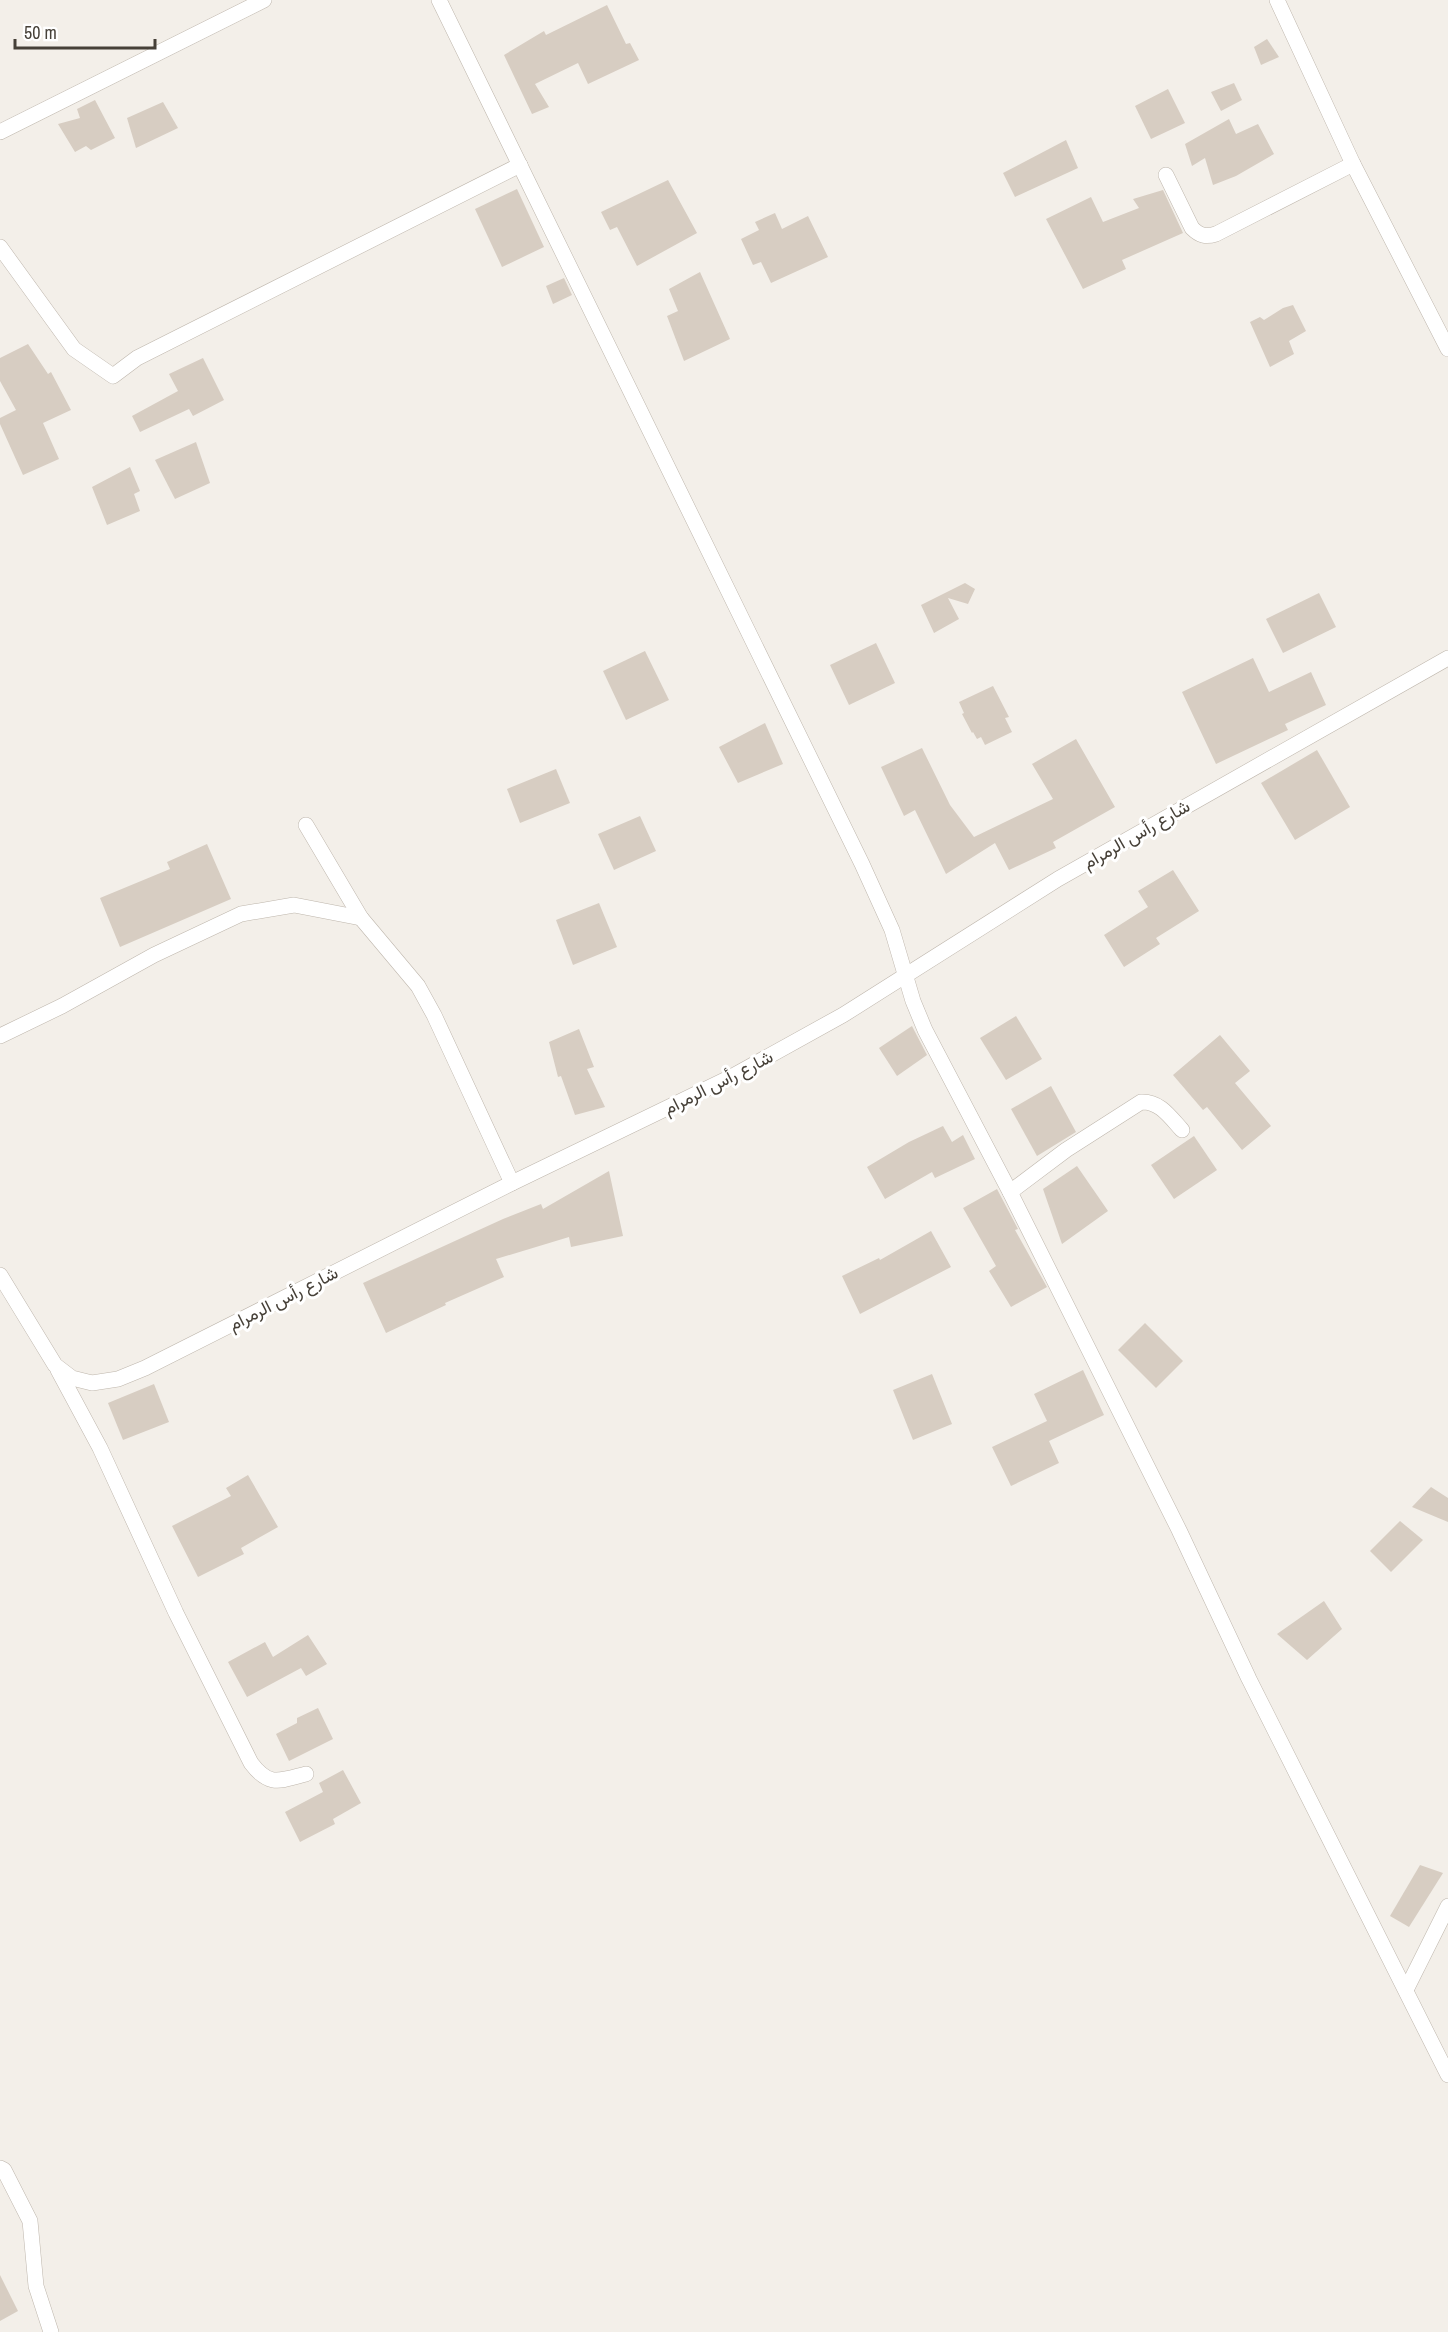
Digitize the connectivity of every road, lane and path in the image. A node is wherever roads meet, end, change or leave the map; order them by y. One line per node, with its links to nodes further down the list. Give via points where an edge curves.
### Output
1 (264, 0): 4 (street)
2 (438, 0): 6 (street)
3 (1277, 0): 5 (street)
4 (0, 132)
5 (1353, 164): 7 (street, via 1207,236 1192,228); 9 (street)
6 (519, 165): 8 (street, via 137,358 113,376 74,349); 13 (street, via 862,864 892,930)
7 (1166, 174)
8 (0, 247)
9 (1448, 349)
10 (1448, 658): 13 (street, شارع رأس الرمرام, via 1058,879)
11 (306, 825): 12 (street)
12 (361, 918): 14 (street, via 294,905 241,914); 16 (street, via 418,986)
13 (905, 975): 16 (street, شارع رأس الرمرام, via 843,1015 731,1077); 17 (street, via 925,1030)
14 (0, 1035)
15 (1182, 1130): 17 (street, via 1159,1105 1141,1102)
16 (512, 1183): 19 (street, شارع رأس الرمرام, via 118,1379 92,1383 72,1378)
17 (1010, 1192): 22 (street)
18 (0, 1274): 19 (street, شارع رأس الرمرام)
19 (56, 1365): 20 (street, via 251,1763 261,1776 271,1780)
20 (306, 1774)
21 (1448, 1906): 22 (street)
22 (1406, 1990): 23 (street)
23 (1448, 2075)
24 (0, 2168): 25 (street, via 30,2221 36,2286)
25 (51, 2332)

